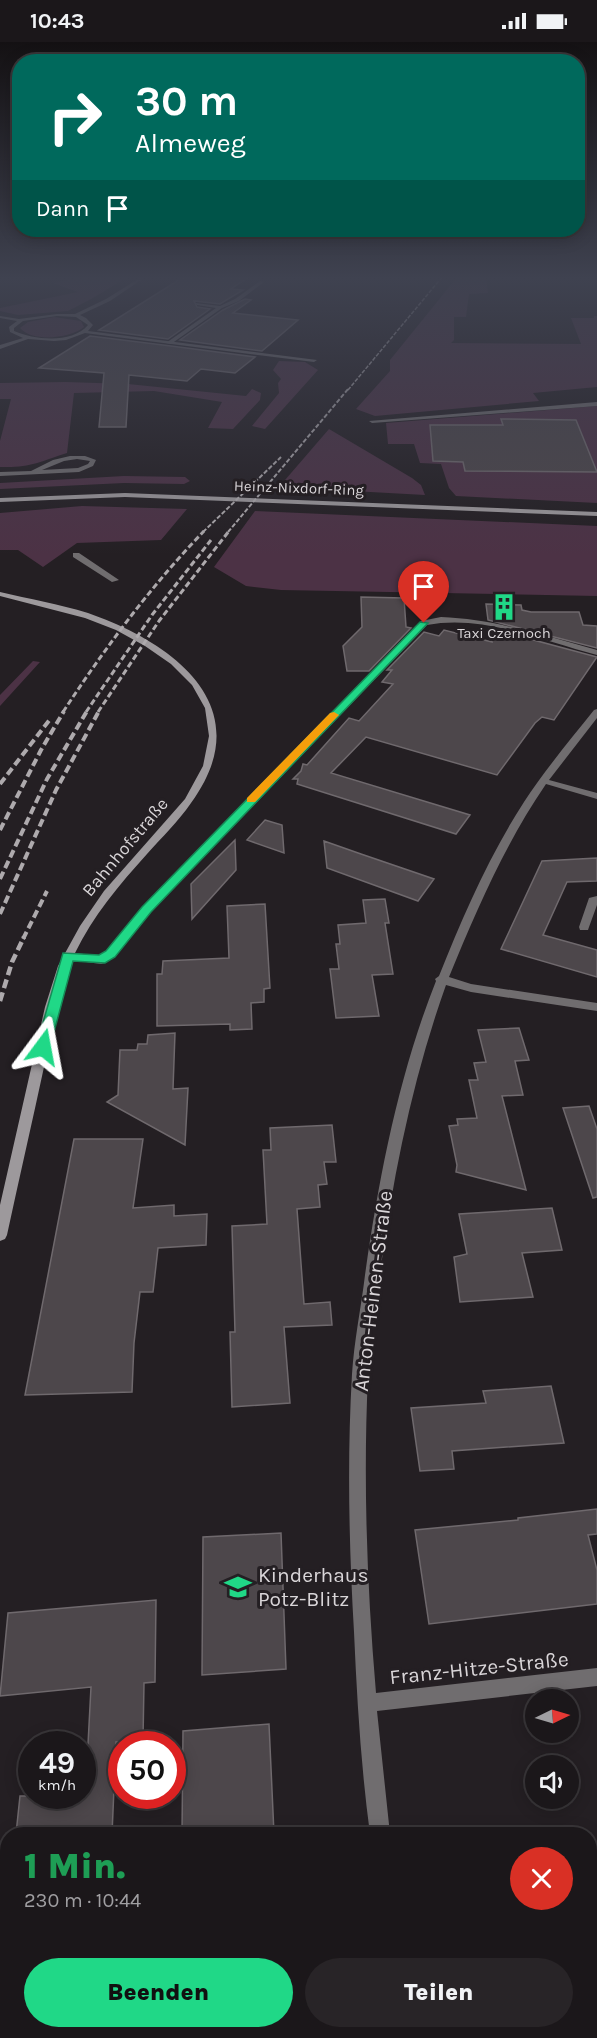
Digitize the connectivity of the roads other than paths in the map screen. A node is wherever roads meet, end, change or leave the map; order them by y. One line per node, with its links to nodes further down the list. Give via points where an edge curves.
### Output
1 (597, 404): 2 (street)
2 (372, 421)
3 (33, 472): 3 (street, via 79,470 93,460 67,457); 4 (street)
4 (0, 474)
5 (0, 500): 6 (main road, Heinz-Nixdorf-Ring, via 125,495)
6 (597, 514)
7 (76, 555): 8 (street)
8 (115, 580)
9 (0, 596): 16 (main road, Bahnhofstraße, via 87,616 133,636 184,669 205,695 212,713 214,734 209,763 190,798 102,899)
10 (597, 653): 16 (street, via 467,620 424,623 154,901 110,954 101,960)
11 (597, 712): 12 (street, Anton-Heinen-Straße)
12 (544, 781): 13 (street); 17 (street, Anton-Heinen-Straße, via 485,880)
13 (597, 796)
14 (597, 900): 15 (street, via 593,901)
15 (584, 927)
16 (68, 956): 19 (main road, Bahnhofstraße, via 53,1003)
17 (441, 979): 18 (street, via 471,988); 21 (street, Anton-Heinen-Straße, via 403,1101 380,1212 360,1372 359,1509)
18 (597, 1007)
19 (0, 1235)
20 (597, 1677): 21 (street, Franz-Hitze-Straße)
21 (366, 1703): 22 (street, Anton-Heinen-Straße)
22 (379, 1827)

